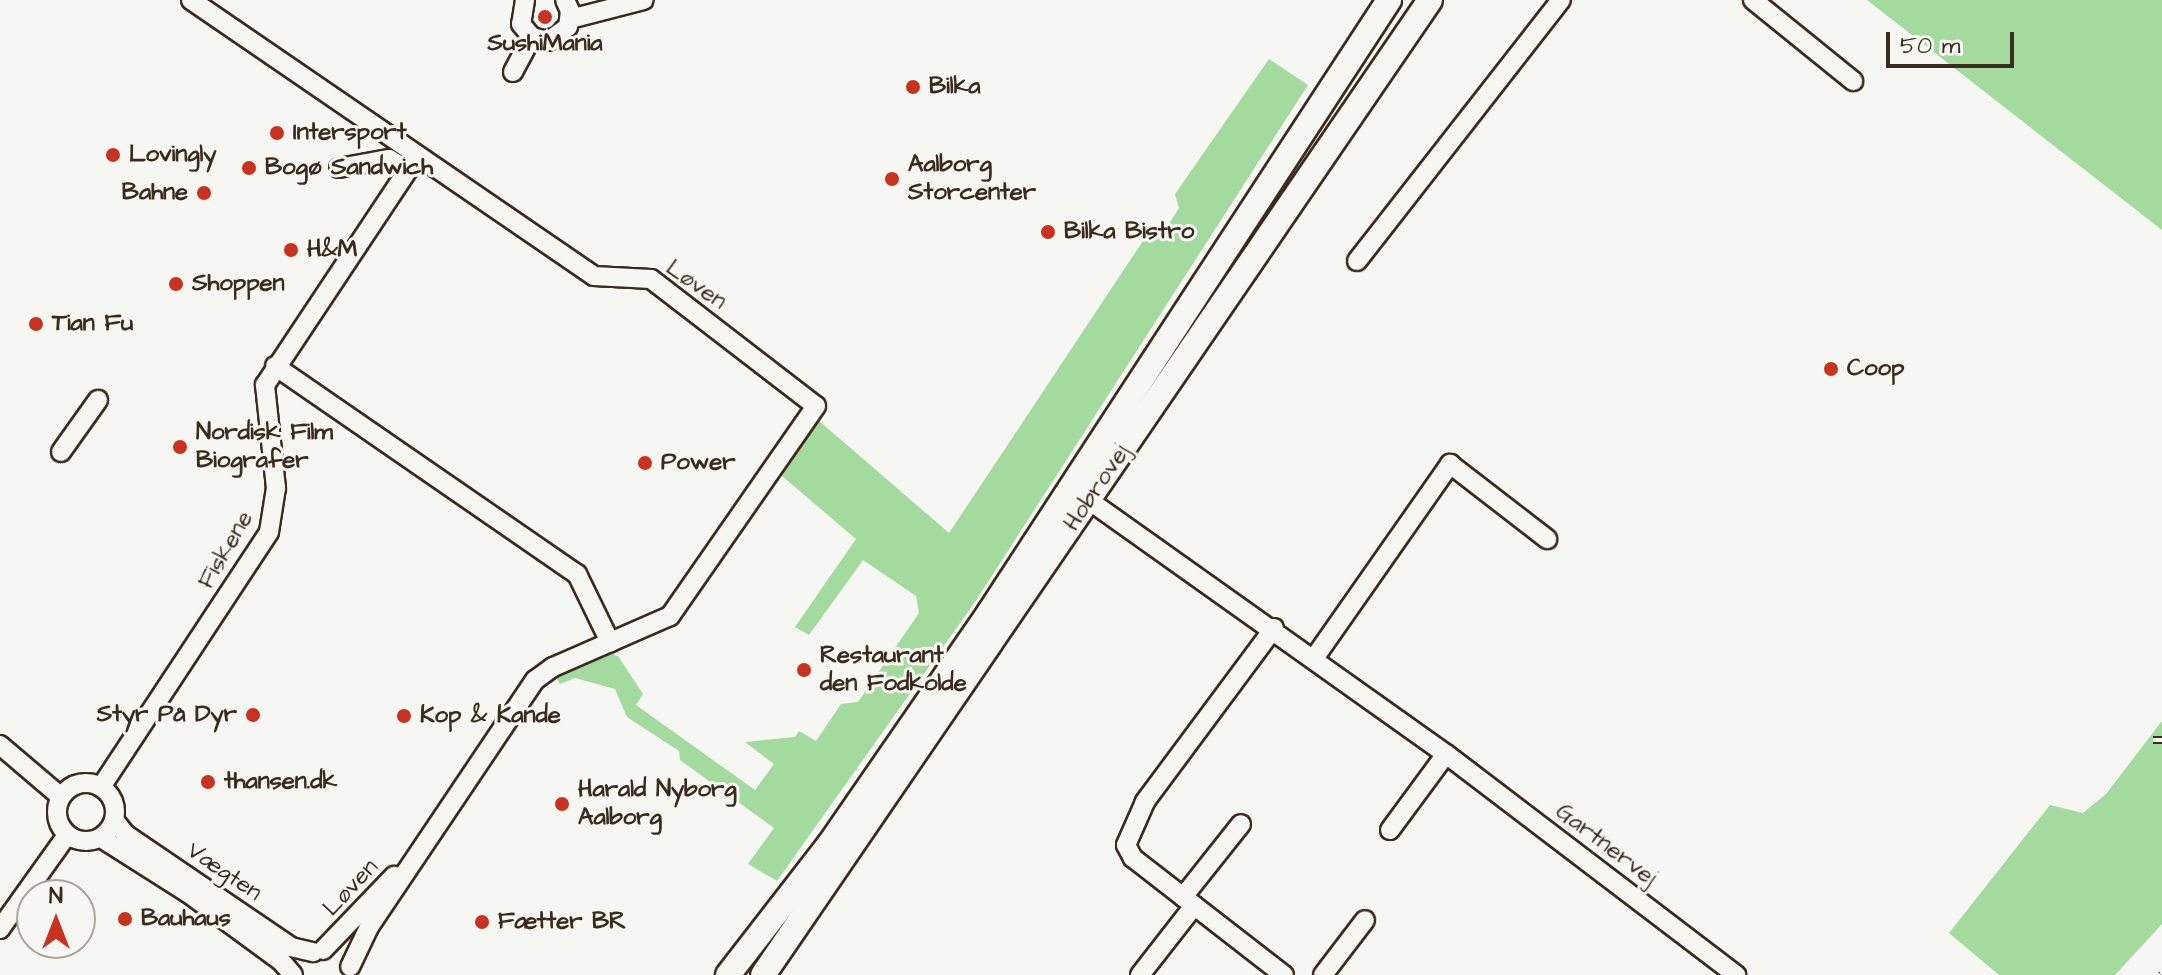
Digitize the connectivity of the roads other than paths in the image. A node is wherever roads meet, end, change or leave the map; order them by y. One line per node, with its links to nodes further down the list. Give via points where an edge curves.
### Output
1 (191, 0): 13 (street, Løven)
2 (525, 0): 10 (street, via 521,24)
3 (565, 0): 9 (street)
4 (644, 0): 9 (street)
5 (1389, 0): 19 (main road, Hobrovej)
6 (1430, 0): 20 (main road, Hobrovej)
7 (1561, 0): 15 (street)
8 (1753, 0): 12 (street)
9 (570, 19): 10 (street, via 556,38)
10 (532, 37): 11 (street)
11 (513, 72)
12 (1853, 81)
13 (412, 163): 14 (street, via 389,159); 16 (street, Fiskene); 23 (street, Løven, via 594,276 651,279 816,406 670,616)
14 (339, 168)
15 (1357, 261)
16 (275, 366): 23 (street, via 577,574); 27 (street, Fiskene, via 265,385 276,488 269,532)
17 (98, 400): 18 (street)
18 (61, 452)
19 (1068, 485): 20 (street, Gartnervej); 41 (main road, Hobrovej, via 853,811)
20 (1089, 500): 22 (street, Gartnervej); 42 (main road, Hobrovej)
21 (1547, 539): 24 (street, via 1450,464)
22 (1274, 628): 24 (street, Gartnervej); 35 (street, via 1145,802 1128,833 1133,858)
23 (610, 642): 34 (street, Løven, via 535,680)
24 (1315, 657): 26 (street, Gartnervej)
25 (0, 745): 28 (street)
26 (1446, 754): 31 (street); 46 (street, Gartnervej)
27 (101, 787): 28 (street, via 75,785); 29 (street, via 114,802)
28 (61, 797): 32 (street, via 58,821)
29 (115, 821): 33 (street); 38 (street, Vægten, via 125,834 291,947)
30 (1241, 824): 35 (street)
31 (1390, 830)
32 (67, 835): 33 (street, via 84,842); 37 (street)
33 (101, 838): 40 (street, Vægten, via 188,893)
34 (413, 858): 38 (street, Løven); 39 (street, Løven, via 357,946)
35 (1189, 901): 43 (street); 44 (street)
36 (1365, 920): 45 (street)
37 (0, 929)
38 (318, 951): 39 (street, Vægten, via 339,954); 40 (street, Løven, via 300,962)
39 (352, 971)
40 (294, 975)
41 (728, 975)
42 (763, 975)
43 (1140, 975)
44 (1284, 975)
45 (1323, 975)
46 (1736, 975)

